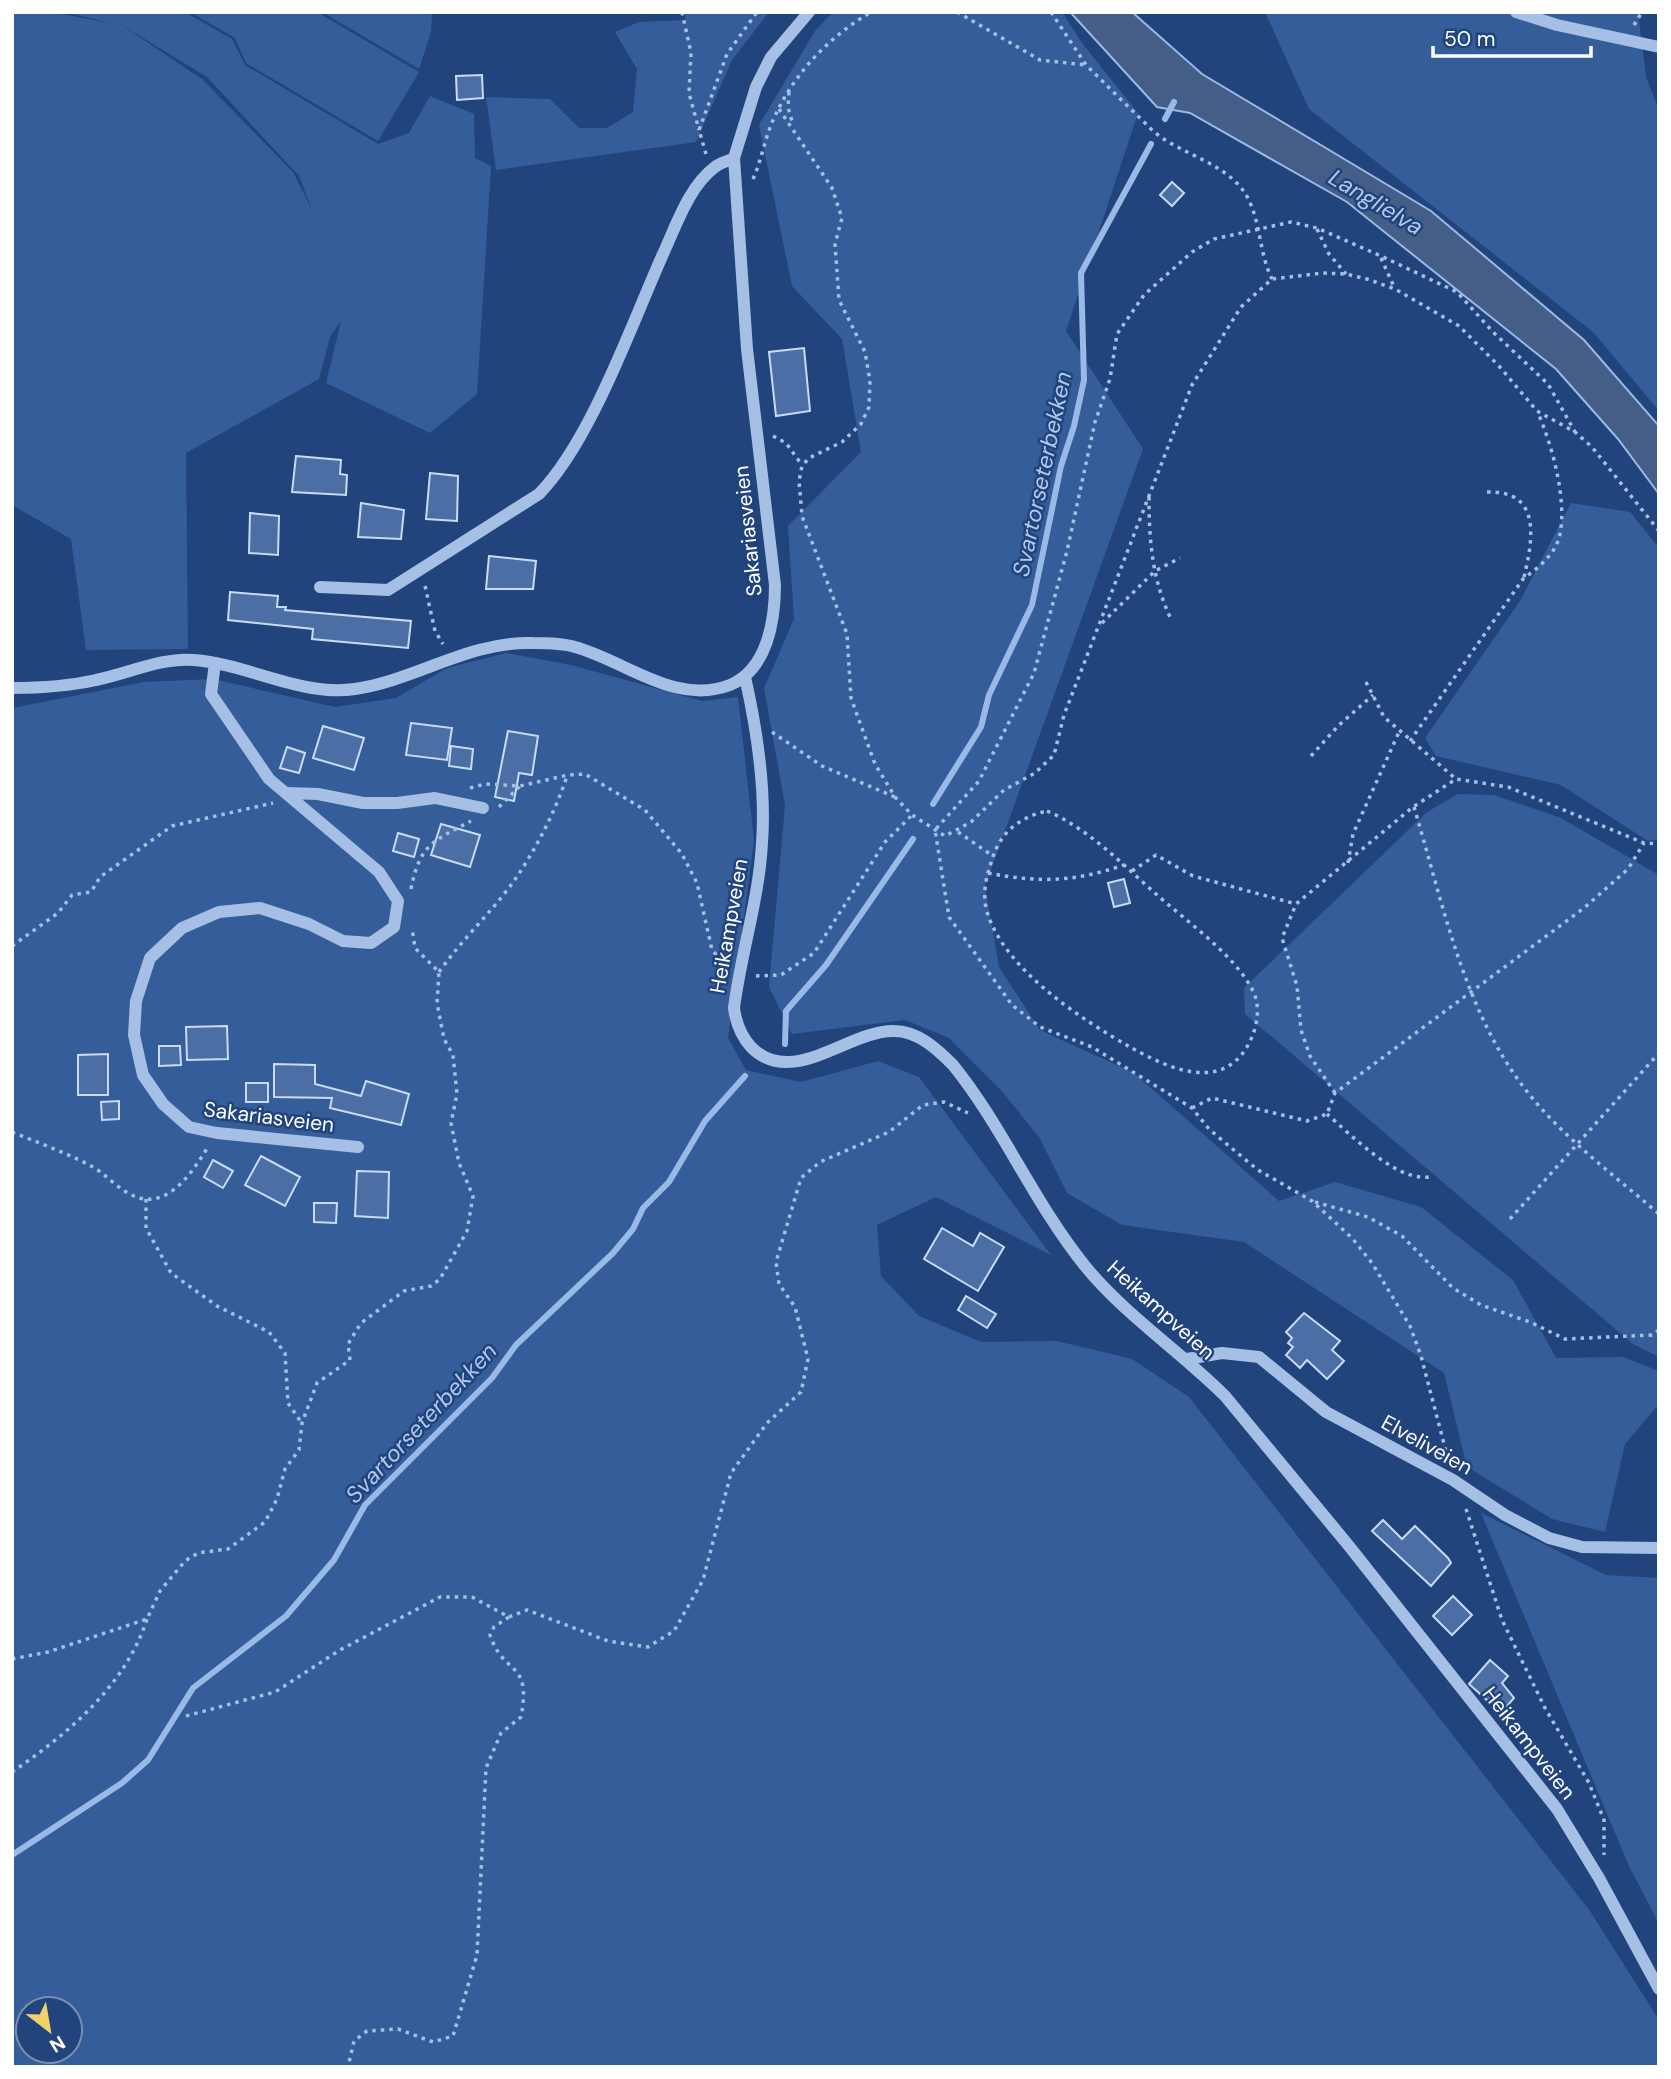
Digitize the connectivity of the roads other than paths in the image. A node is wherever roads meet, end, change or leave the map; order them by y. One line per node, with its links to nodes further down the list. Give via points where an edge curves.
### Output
1 (809, 12): 4 (street, Sakariasveien, via 771,57 756,87)
2 (1516, 12): 3 (street)
3 (1659, 47)
4 (734, 158): 5 (street, via 715,167 690,198 599,397 549,484 388,590); 7 (street, Sakariasveien, via 775,606 769,637)
5 (320, 587)
6 (215, 663): 7 (street, via 338,690 376,684 449,658 530,642 574,647 668,687 692,691); 8 (street, via 192,659 97,680); 9 (street, Sakariasveien, via 211,694)
7 (745, 677): 12 (street, Heikampveien, via 763,813 735,1017 742,1035 757,1053 778,1060 805,1060 878,1032 904,1032 928,1043 953,1065 1083,1263 1111,1296)
8 (12, 688)
9 (281, 798): 10 (street, via 318,794 363,803 397,803 435,797); 11 (street, Sakariasveien, via 379,872 398,901 394,927 371,943 343,942 309,924 260,908 219,912 182,928 150,958 136,1001 134,1035 143,1075 163,1104 189,1127)
10 (487, 811)
11 (358, 1147)
12 (1188, 1359): 13 (street, Elveliveien, via 1222,1353 1259,1357 1326,1412 1549,1538 1582,1547); 14 (street, Heikampveien, via 1261,1438 1549,1798)
13 (1659, 1548)
14 (1659, 1989)

